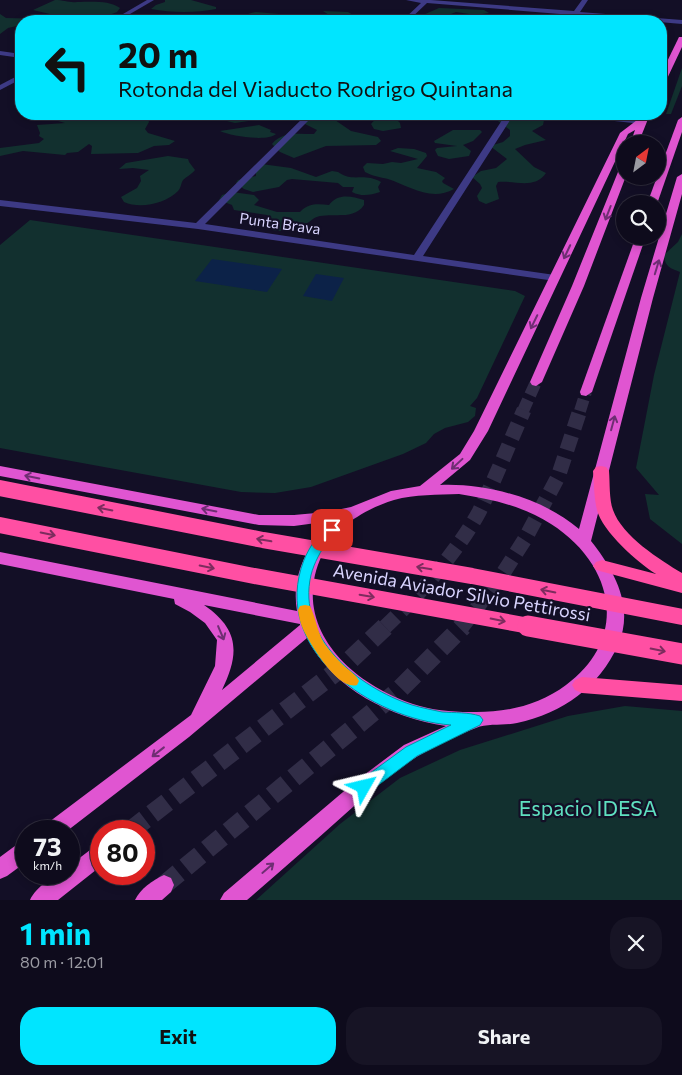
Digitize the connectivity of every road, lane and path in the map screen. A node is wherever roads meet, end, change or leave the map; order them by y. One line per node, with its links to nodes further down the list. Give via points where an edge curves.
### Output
1 (151, 0): 6 (street)
2 (409, 0): 4 (street)
3 (585, 0): 5 (street)
4 (426, 2): 5 (street); 7 (street)
5 (576, 14): 8 (street)
6 (125, 15)
7 (412, 15)
8 (589, 15)
9 (667, 21): 10 (street)
10 (682, 22)
11 (682, 39): 14 (highway)
12 (0, 53): 13 (street)
13 (15, 55)
14 (667, 70)
15 (15, 79): 16 (street)
16 (0, 88)
17 (305, 120): 27 (street)
18 (506, 120): 29 (street)
19 (641, 120): 30 (highway, one-way to 30, via 624,132)
20 (643, 120): 22 (highway)
21 (681, 125): 25 (highway)
22 (637, 135)
23 (682, 177): 33 (highway, one-way to 23)
24 (618, 185): 31 (highway, one-way to 31)
25 (655, 195)
26 (0, 202): 27 (street, Punta Brava)
27 (198, 226): 29 (street, Punta Brava)
28 (637, 245): 32 (highway)
29 (417, 258): 30 (street, Punta Brava)
30 (555, 278): 36 (highway, one-way to 36, via 481,431 465,457)
31 (536, 382)
32 (586, 392)
33 (601, 470): 39 (highway); 42 (highway, via 605,511 622,537 651,563)
34 (0, 471): 37 (highway, one-way to 34, via 320,519 259,520)
35 (0, 488): 45 (highway, Avenida Aviador Silvio Pettirossi, one-way to 35, bridge)
36 (425, 490): 37 (highway, via 402,494); 39 (highway, via 468,491 527,505 557,521)
37 (360, 509): 46 (highway, via 324,537 312,555 304,575 303,590)
38 (0, 524): 47 (highway, Avenida Aviador Silvio Pettirossi, one-way to 47, bridge, via 249,575)
39 (583, 541): 41 (highway)
40 (0, 558): 44 (highway)
41 (602, 566): 43 (highway); 48 (highway, via 613,590 617,615 613,640 601,664)
42 (682, 581)
43 (682, 587)
44 (153, 590): 46 (highway); 51 (highway, one-way to 51, via 196,606 218,626 227,647 221,673)
45 (682, 617)
46 (308, 623): 50 (highway, via 320,648 358,686 412,711); 51 (highway)
47 (682, 654)
48 (582, 685): 49 (highway); 50 (highway, via 552,704 516,716)
49 (682, 693)
50 (475, 720): 59 (highway, one-way to 50, via 411,751)
51 (196, 722): 52 (highway, one-way to 52)
52 (67, 820)
53 (15, 858): 55 (highway)
54 (90, 862): 57 (highway)
55 (0, 869)
56 (164, 885): 58 (highway)
57 (41, 900)
58 (146, 900)
59 (231, 900)

